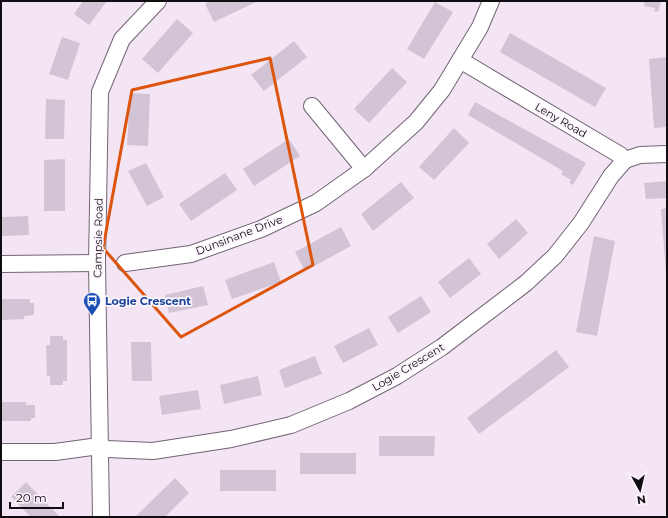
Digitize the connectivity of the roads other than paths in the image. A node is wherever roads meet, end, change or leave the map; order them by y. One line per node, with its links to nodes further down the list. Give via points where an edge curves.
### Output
1 (158, 1): 8 (street, Campsie Road, via 122,39 100,92)
2 (491, 1): 3 (street, Dunsinane Drive, via 480,27)
3 (460, 60): 6 (street, Leny Road); 7 (street, Dunsinane Drive, via 442,90 416,122)
4 (312, 106): 7 (street)
5 (667, 154): 6 (street, via 640,155)
6 (625, 160): 11 (street, Logie Crescent, via 555,256 526,283 442,348 350,401 291,424 231,439 153,450 107,449)
7 (364, 169): 9 (street, Dunsinane Drive, via 316,203 261,230 191,254)
8 (97, 263): 10 (street); 11 (street, Campsie Road)
9 (125, 263)
10 (1, 264)
11 (99, 446): 12 (street, Logie Crescent, via 55,452); 13 (street, Campsie Road)
12 (1, 452)
13 (101, 517)

